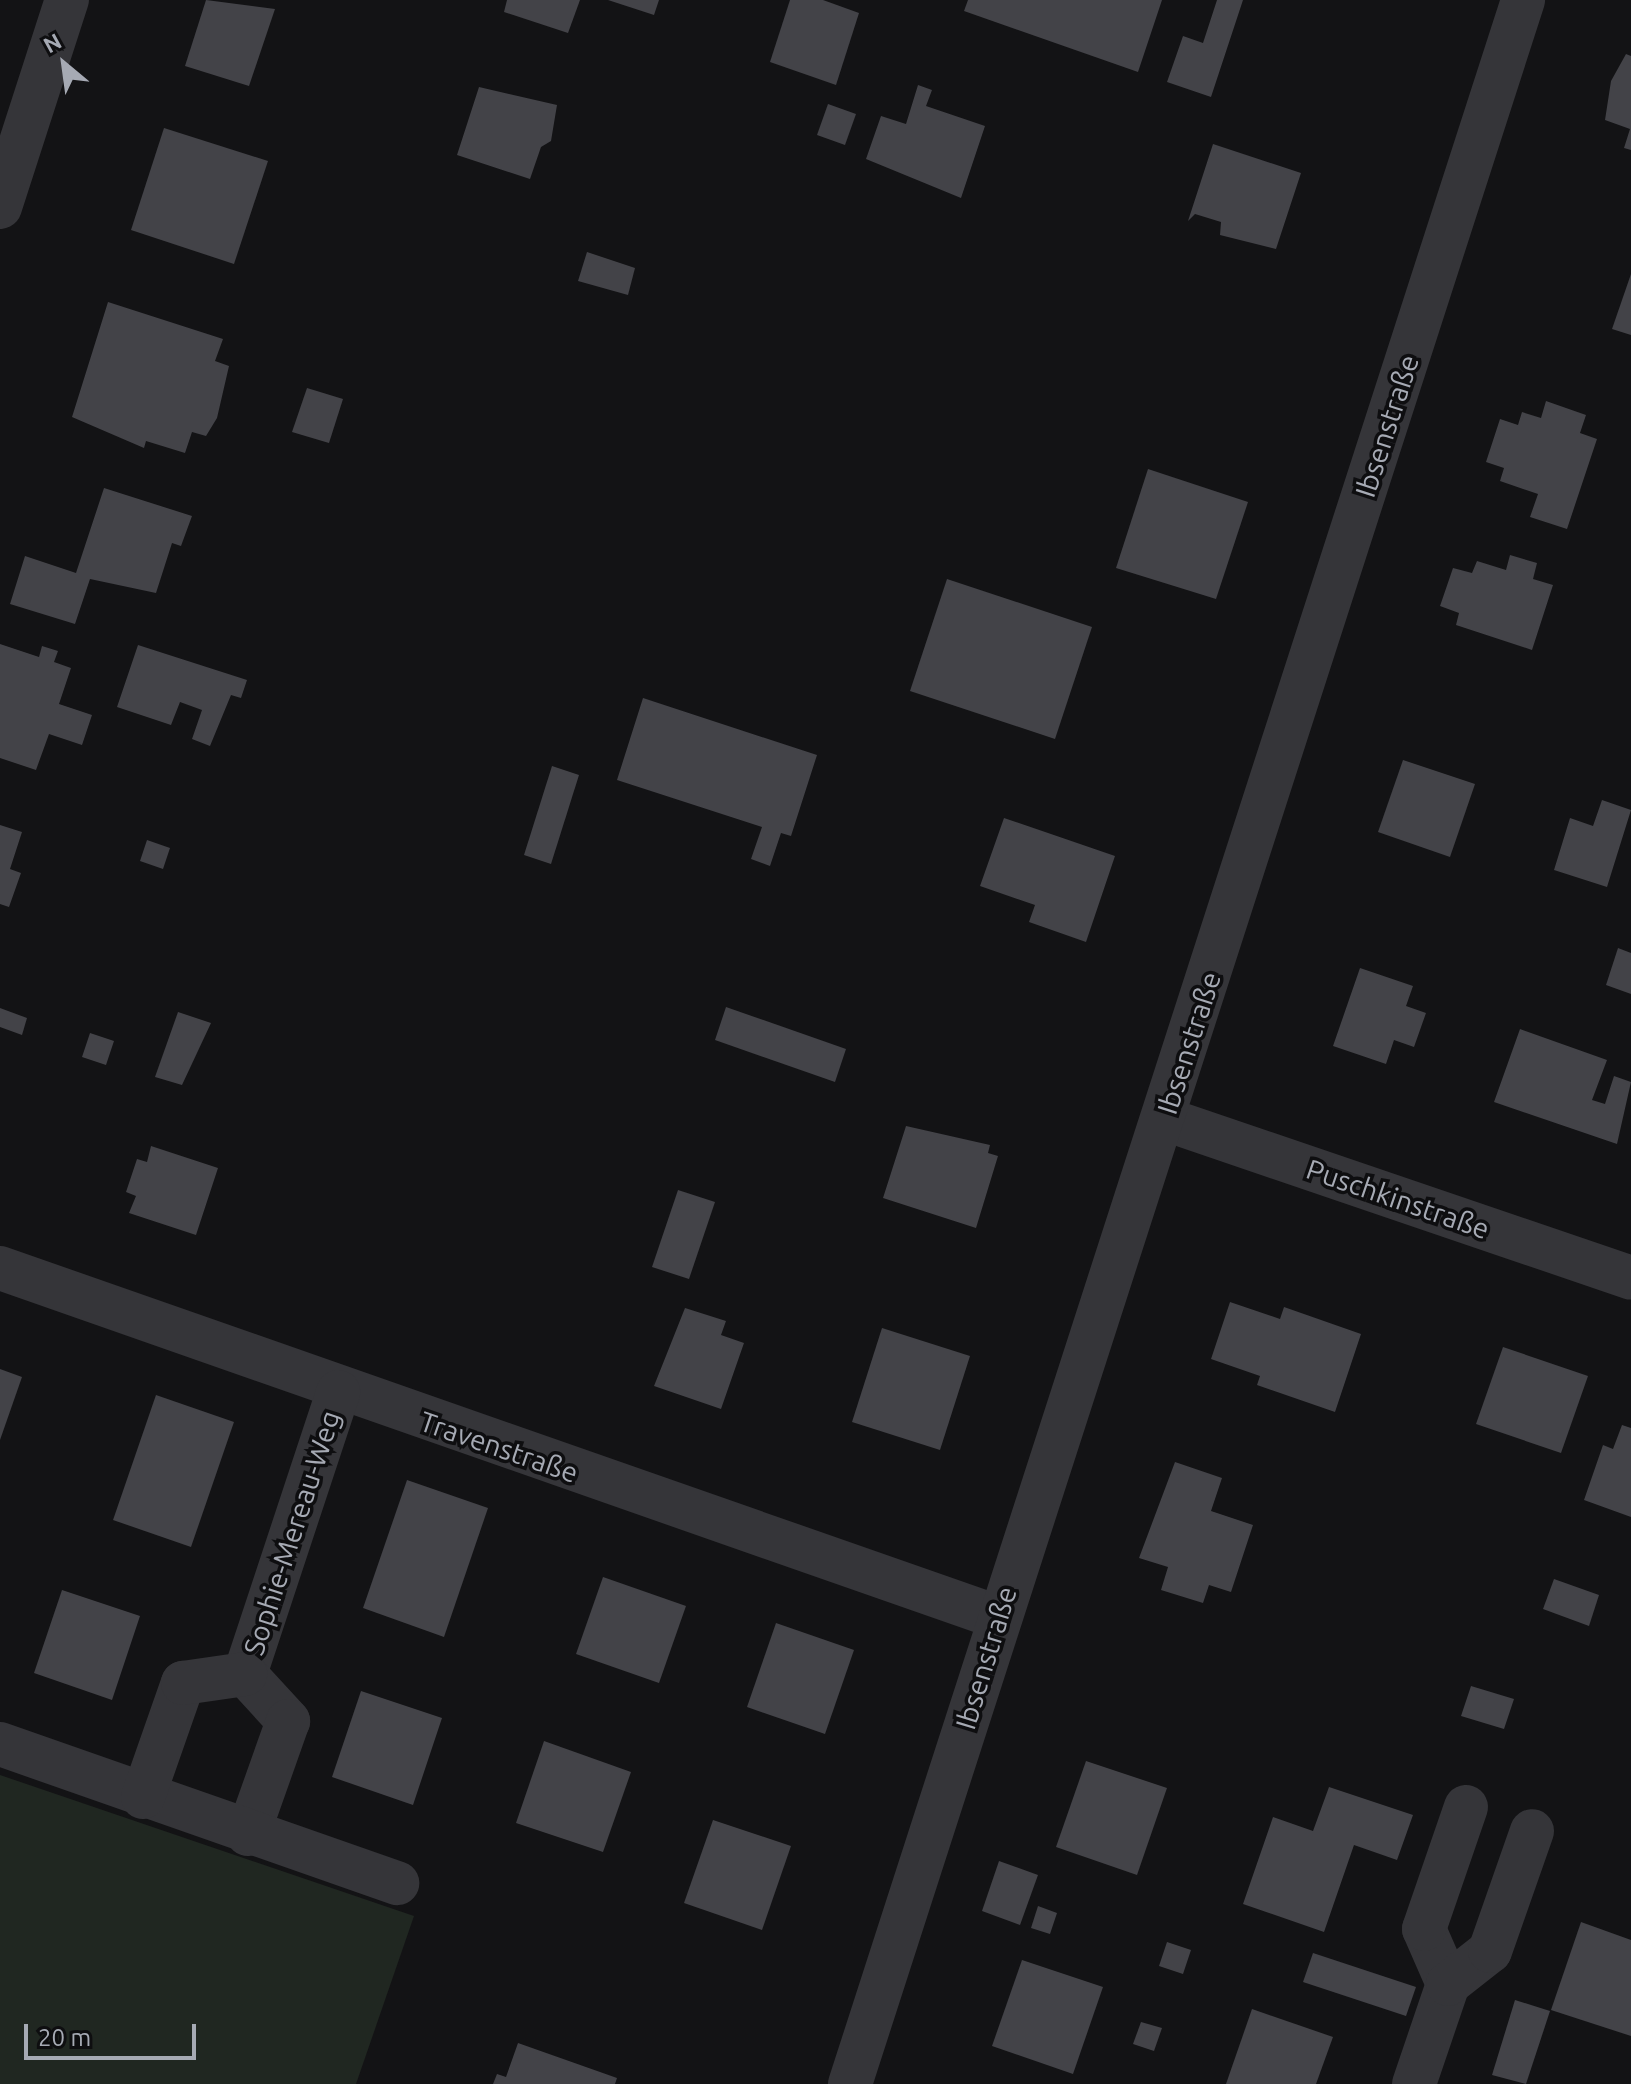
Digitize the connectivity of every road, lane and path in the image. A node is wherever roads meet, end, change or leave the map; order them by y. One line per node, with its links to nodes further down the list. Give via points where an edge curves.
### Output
1 (67, 0): 3 (street)
2 (1523, 0): 4 (street, Ibsenstraße)
3 (0, 207)
4 (1165, 1119): 6 (street, Puschkinstraße); 8 (street, Ibsenstraße)
5 (0, 1268): 7 (street, Travenstraße)
6 (1631, 1278)
7 (338, 1392): 8 (street, Travenstraße); 9 (street, Sophie-Mereau-Weg)
8 (1000, 1618): 17 (street, Ibsenstraße)
9 (245, 1674): 11 (street, Sophie-Mereau-Weg, via 183,1683); 14 (street, Sophie-Mereau-Weg, via 288,1721)
10 (0, 1744): 11 (street)
11 (143, 1797): 14 (street)
12 (1466, 1807): 16 (street, via 1424,1929)
13 (1532, 1831): 16 (street, via 1490,1951)
14 (248, 1834): 15 (street)
15 (397, 1883)
16 (1448, 1984): 18 (street)
17 (850, 2084)
18 (1414, 2084)

